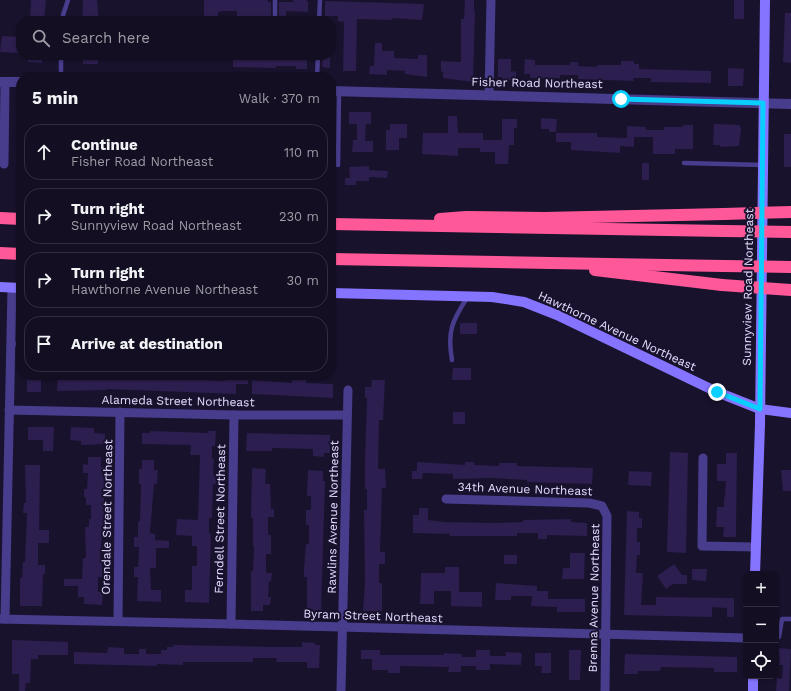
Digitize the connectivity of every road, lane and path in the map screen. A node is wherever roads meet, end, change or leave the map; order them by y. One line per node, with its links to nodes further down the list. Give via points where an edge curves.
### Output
1 (68, 0): 6 (lane)
2 (275, 0): 7 (lane)
3 (320, 0): 8 (lane)
4 (491, 0): 16 (street)
5 (765, 0): 17 (main road, Sunnyview Road Northeast)
6 (64, 16)
7 (275, 16)
8 (319, 16)
9 (61, 60): 11 (lane)
10 (318, 60): 12 (lane)
11 (61, 72)
12 (317, 72)
13 (3, 82): 14 (street); 21 (street)
14 (16, 82)
15 (336, 91): 16 (street, Fisher Road Northeast)
16 (489, 95): 17 (street, Fisher Road Northeast)
17 (763, 103): 18 (street, Fisher Road Northeast); 23 (main road, Sunnyview Road Northeast)
18 (791, 104)
19 (336, 116): 22 (lane)
20 (684, 163): 23 (lane)
21 (4, 164)
22 (338, 165)
23 (763, 165): 44 (main road, Sunnyview Road Northeast)
24 (791, 212): 28 (highway, bridge, via 544,218 466,217)
25 (0, 218): 26 (highway)
26 (16, 219)
27 (336, 224): 28 (highway)
28 (385, 225): 29 (highway, bridge)
29 (791, 232)
30 (0, 253): 31 (highway)
31 (16, 254)
32 (336, 259): 33 (highway)
33 (544, 263): 34 (highway, bridge); 37 (highway, bridge, via 629,275)
34 (791, 267)
35 (0, 288): 36 (main road)
36 (16, 288): 40 (street)
37 (791, 290)
38 (336, 293): 39 (main road, Hawthorne Avenue Northeast)
39 (468, 296): 42 (lane, via 452,322); 44 (main road, Hawthorne Avenue Northeast, via 501,298 538,306 696,383)
40 (10, 344): 41 (lane); 45 (street)
41 (16, 344)
42 (452, 360)
43 (348, 390): 49 (street, Rawlins Avenue Northeast)
44 (760, 409): 47 (main road, Hawthorne Avenue Northeast); 53 (main road, Sunnyview Road Northeast)
45 (9, 410): 46 (street, Alameda Street Northeast); 55 (street)
46 (120, 412): 48 (street, Alameda Street Northeast); 57 (street, Orendale Street Northeast)
47 (791, 413)
48 (234, 415): 49 (street, Alameda Street Northeast); 58 (street, Ferndell Street Northeast)
49 (346, 415): 59 (street, Rawlins Avenue Northeast)
50 (703, 458): 53 (street, via 702,546)
51 (446, 499): 52 (street, 34th Avenue Northeast, via 589,503)
52 (602, 506): 60 (street, Brenna Avenue Northeast, via 607,516)
53 (756, 547): 54 (main road, Sunnyview Road Northeast)
54 (755, 571)
55 (3, 619): 57 (street, Byram Street Northeast)
56 (791, 619): 61 (lane, via 782,619)
57 (118, 621): 58 (street, Byram Street Northeast)
58 (231, 624): 59 (street, Byram Street Northeast)
59 (344, 628): 60 (street, Byram Street Northeast); 64 (street, Rawlins Avenue Northeast)
60 (607, 634): 62 (street, Byram Street Northeast); 65 (street, Brenna Avenue Northeast)
61 (779, 637)
62 (743, 638)
63 (753, 679): 66 (main road)
64 (341, 691)
65 (605, 691)
66 (753, 691)

